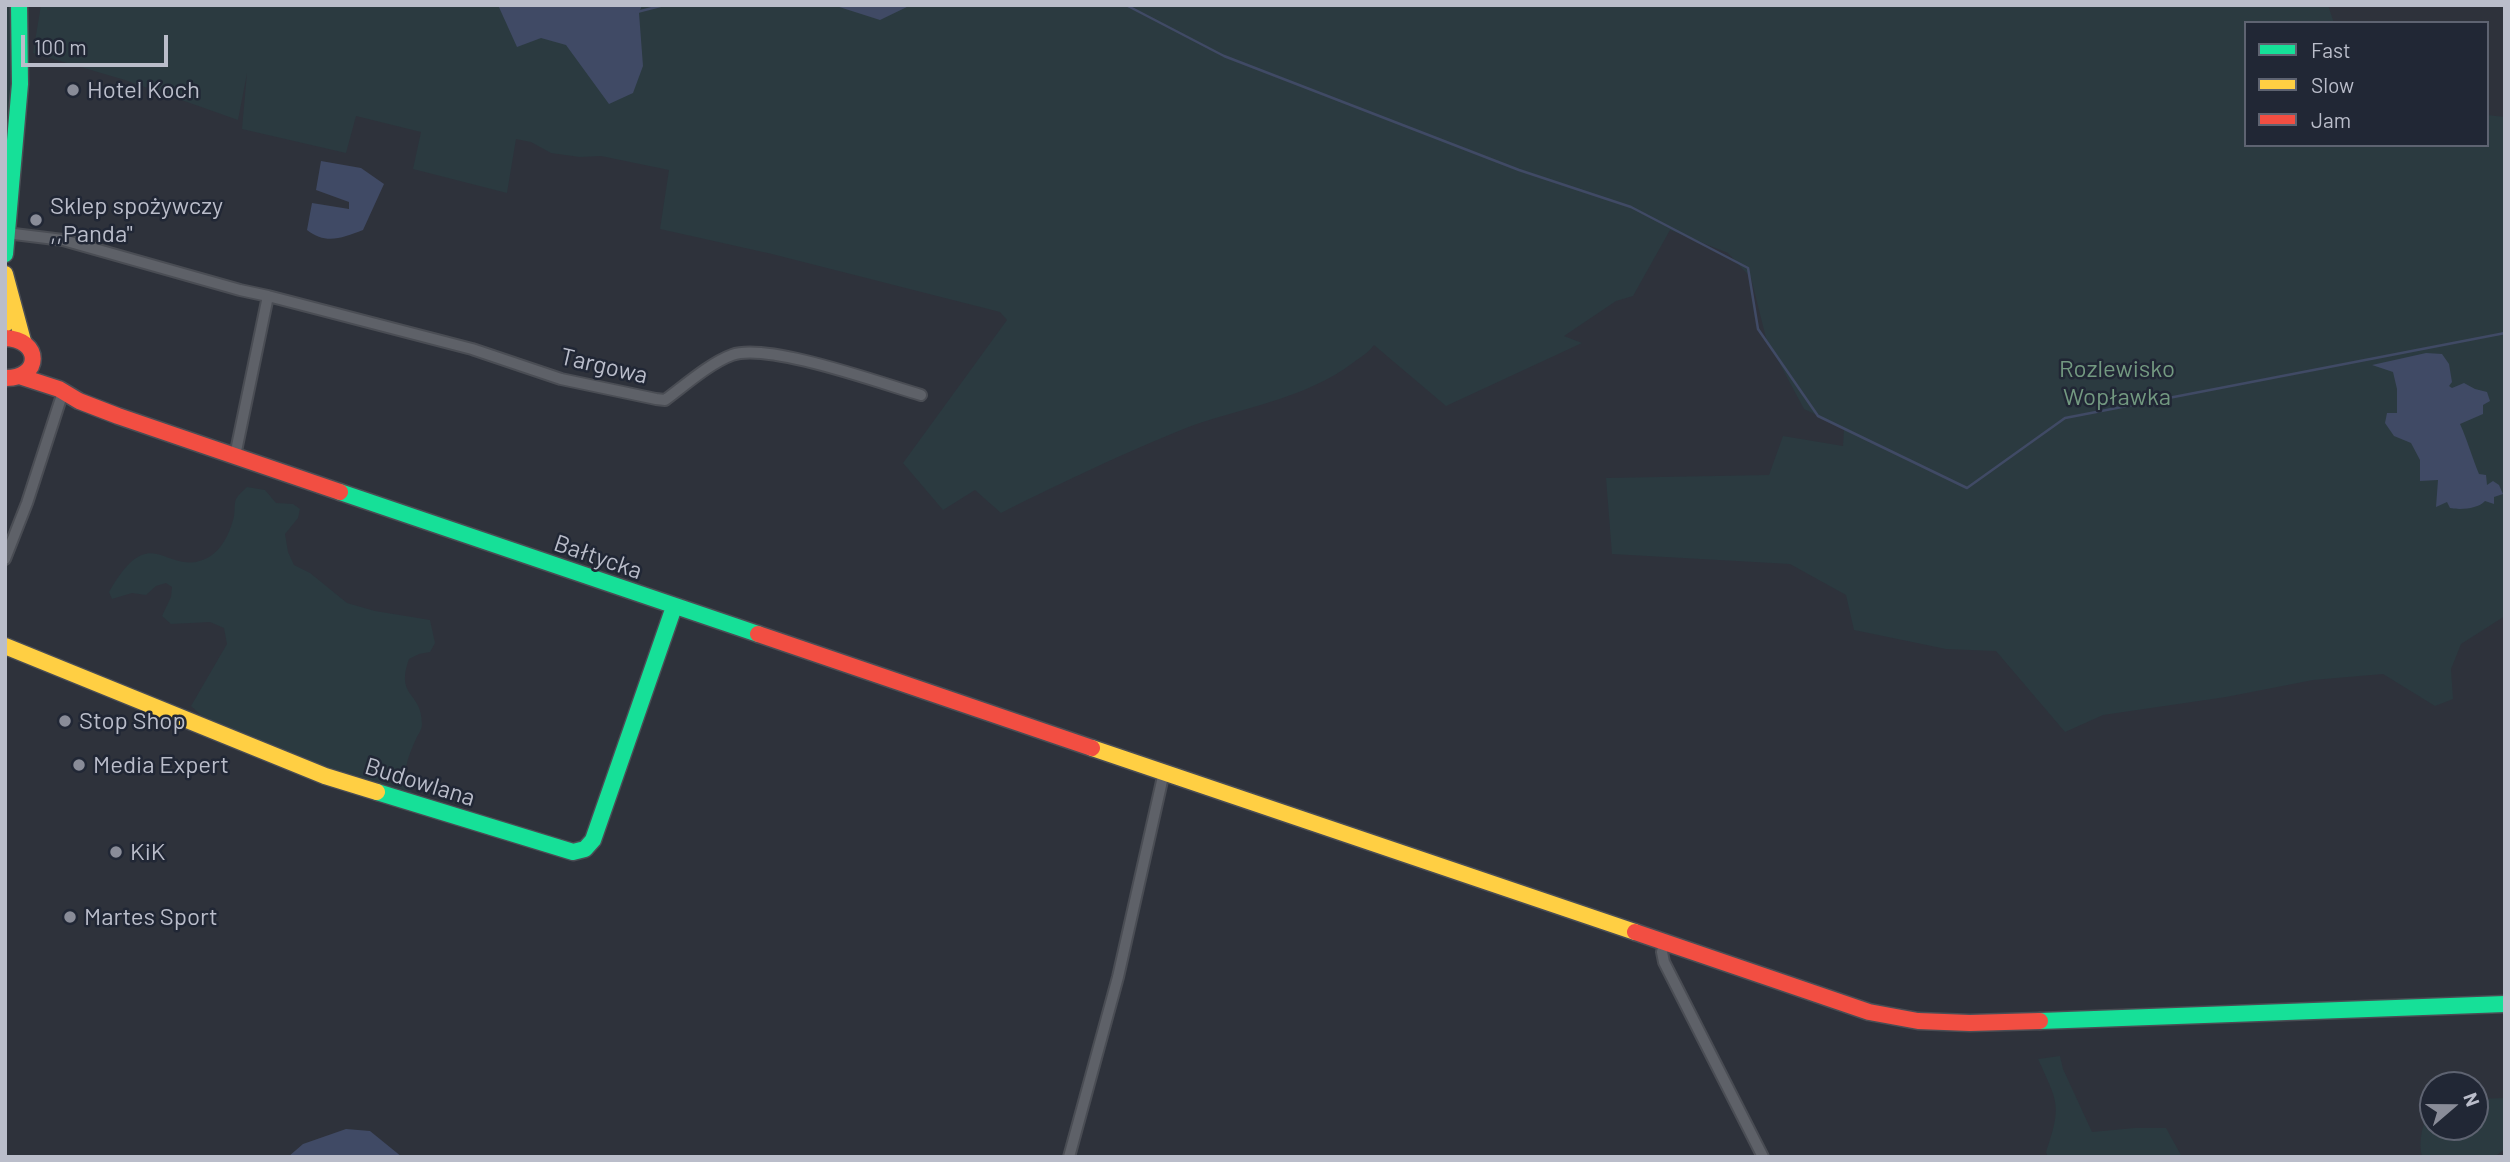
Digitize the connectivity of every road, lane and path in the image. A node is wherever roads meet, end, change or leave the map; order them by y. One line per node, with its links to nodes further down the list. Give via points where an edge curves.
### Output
1 (19, 5): 2 (main road, via 20,85)
2 (6, 233): 3 (main road); 5 (street, Targowa, via 63,240)
3 (5, 256): 4 (main road)
4 (5, 274): 6 (main road); 8 (main road)
5 (268, 296): 13 (street, Targowa, via 472,349 561,379 656,400 665,400 731,355 752,351 778,354); 14 (street)
6 (5, 324)
7 (5, 338): 8 (main road)
8 (23, 341): 9 (main road, via 32,350)
9 (33, 363): 10 (main road); 12 (main road, Bałtycka)
10 (22, 377): 11 (main road); 12 (main road, Bałtycka)
11 (5, 378)
12 (61, 391): 14 (main road, Bałtycka); 15 (street)
13 (920, 395)
14 (234, 456): 16 (main road, Bałtycka)
15 (5, 559)
16 (674, 607): 17 (main road, Budowlana, via 593,840 585,849 573,852 325,776); 18 (main road, Bałtycka)
17 (5, 646)
18 (1164, 772): 19 (main road, Bałtycka); 21 (street, via 1118,977)
19 (1664, 944): 20 (main road, Bałtycka, via 1850,1006 1918,1021 1970,1023); 22 (street, via 1664,962)
20 (2505, 1004)
21 (1069, 1157)
22 (1763, 1157)

